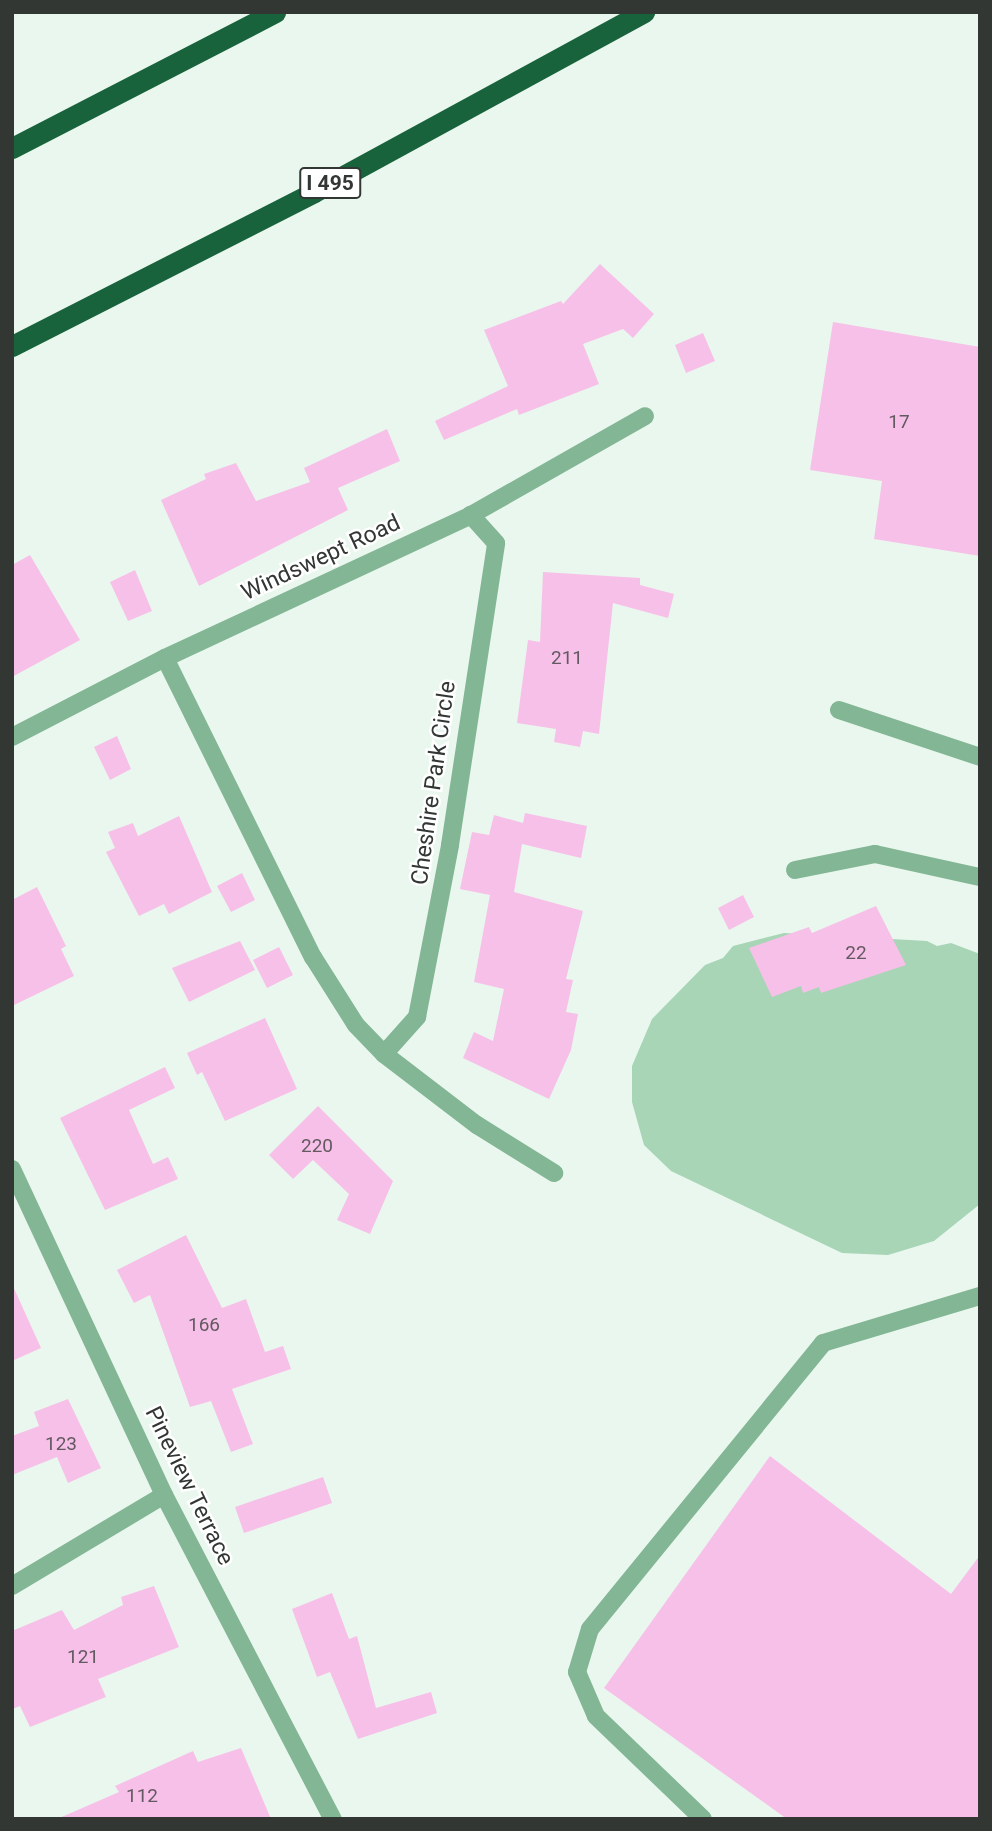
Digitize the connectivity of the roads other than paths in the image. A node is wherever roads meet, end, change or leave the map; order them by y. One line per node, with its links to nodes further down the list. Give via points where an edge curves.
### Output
1 (275, 12): 3 (highway)
2 (644, 12): 4 (highway, I 495, via 383,155)
3 (12, 148)
4 (12, 346)
5 (645, 416): 6 (street, Windswept Road)
6 (471, 515): 7 (street, Windswept Road); 13 (street, Cheshire Park Circle, via 496,542 448,858 417,1017)
7 (166, 658): 9 (street, Windswept Road); 13 (street, via 313,957 356,1025)
8 (839, 710): 10 (street)
9 (12, 737)
10 (980, 757)
11 (795, 870): 12 (street, via 875,854)
12 (980, 877)
13 (384, 1054): 15 (street, via 477,1125)
14 (12, 1169): 17 (street, Pineview Terrace)
15 (554, 1172)
16 (980, 1296): 20 (street, via 823,1343 590,1629 577,1672 596,1716)
17 (164, 1495): 18 (street); 19 (street, Pineview Terrace)
18 (12, 1586)
19 (333, 1819)
20 (703, 1819)

